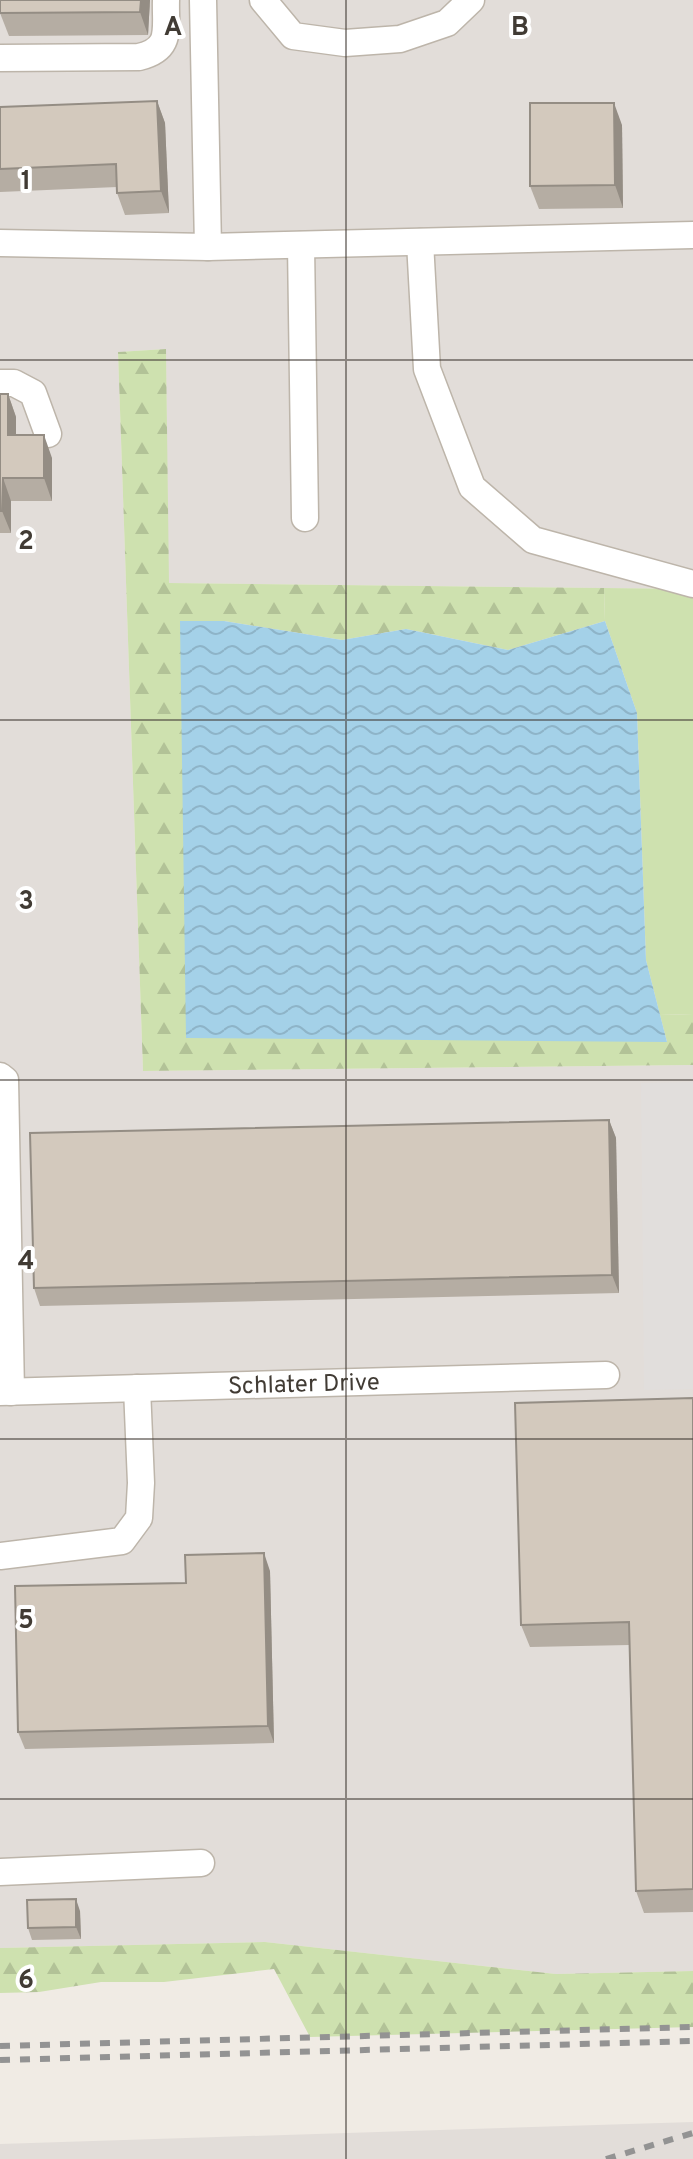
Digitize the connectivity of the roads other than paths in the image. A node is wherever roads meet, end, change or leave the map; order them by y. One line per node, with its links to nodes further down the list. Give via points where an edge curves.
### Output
1 (166, 0): 5 (street, via 165,42 155,53)
2 (203, 0): 10 (street)
3 (263, 0): 4 (street, via 293,36 345,43 400,39 447,23)
4 (471, 0)
5 (0, 58)
6 (693, 235): 7 (street)
7 (420, 242): 9 (street); 14 (street, via 427,369 472,487 533,540)
8 (0, 243): 10 (street)
9 (301, 245): 10 (street); 13 (street)
10 (208, 247)
11 (0, 383): 12 (street, via 14,383 33,393)
12 (48, 434)
13 (305, 518)
14 (693, 584)
15 (0, 1076): 18 (street, via 5,1080)
16 (606, 1375): 17 (street, Schlater Drive)
17 (137, 1388): 18 (street, Schlater Drive); 19 (street, via 139,1518 122,1541)
18 (6, 1392)
19 (0, 1556)
20 (201, 1863): 21 (street)
21 (0, 1872)

